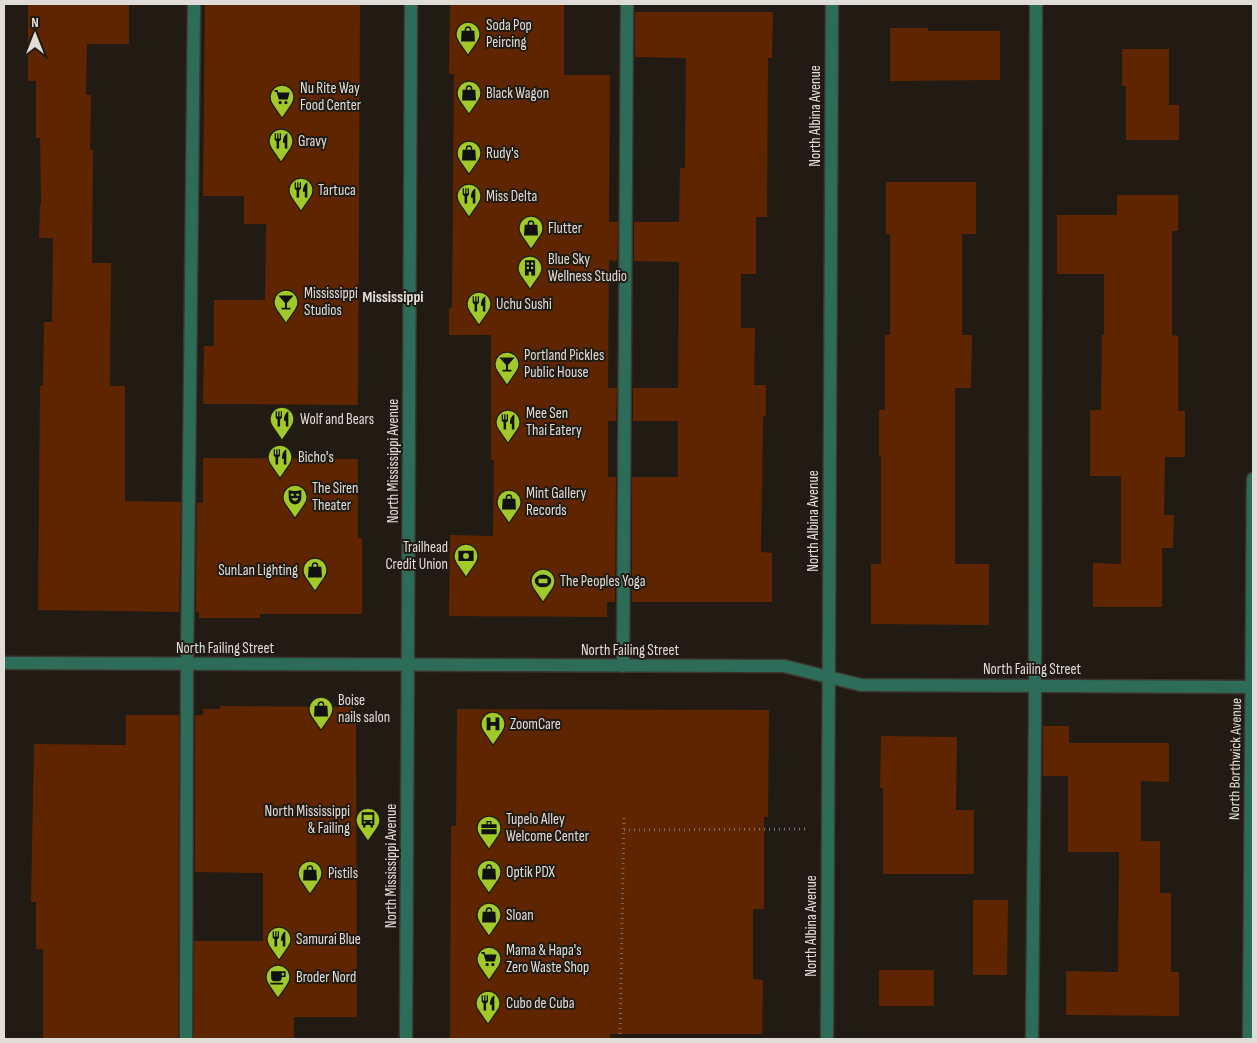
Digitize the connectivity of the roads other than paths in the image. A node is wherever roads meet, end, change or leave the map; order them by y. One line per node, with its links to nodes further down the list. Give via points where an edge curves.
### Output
1 (194, 4): 8 (street)
2 (411, 4): 9 (street, North Mississippi Avenue)
3 (627, 4): 10 (street)
4 (832, 4): 11 (street, North Albina Avenue)
5 (1036, 4): 12 (street)
6 (1253, 480): 13 (street, North Borthwick Avenue)
7 (4, 663): 8 (street, North Failing Street)
8 (188, 664): 9 (street, North Failing Street); 14 (street)
9 (408, 665): 10 (street, North Failing Street); 15 (street, North Mississippi Avenue)
10 (623, 666): 11 (street, North Failing Street, via 784,666)
11 (829, 676): 12 (street, North Failing Street, via 861,685); 16 (street, North Albina Avenue)
12 (1035, 685): 13 (street, North Failing Street); 17 (street)
13 (1253, 686): 18 (street, North Borthwick Avenue)
14 (186, 1039)
15 (406, 1039)
16 (827, 1039)
17 (1032, 1039)
18 (1249, 1039)

